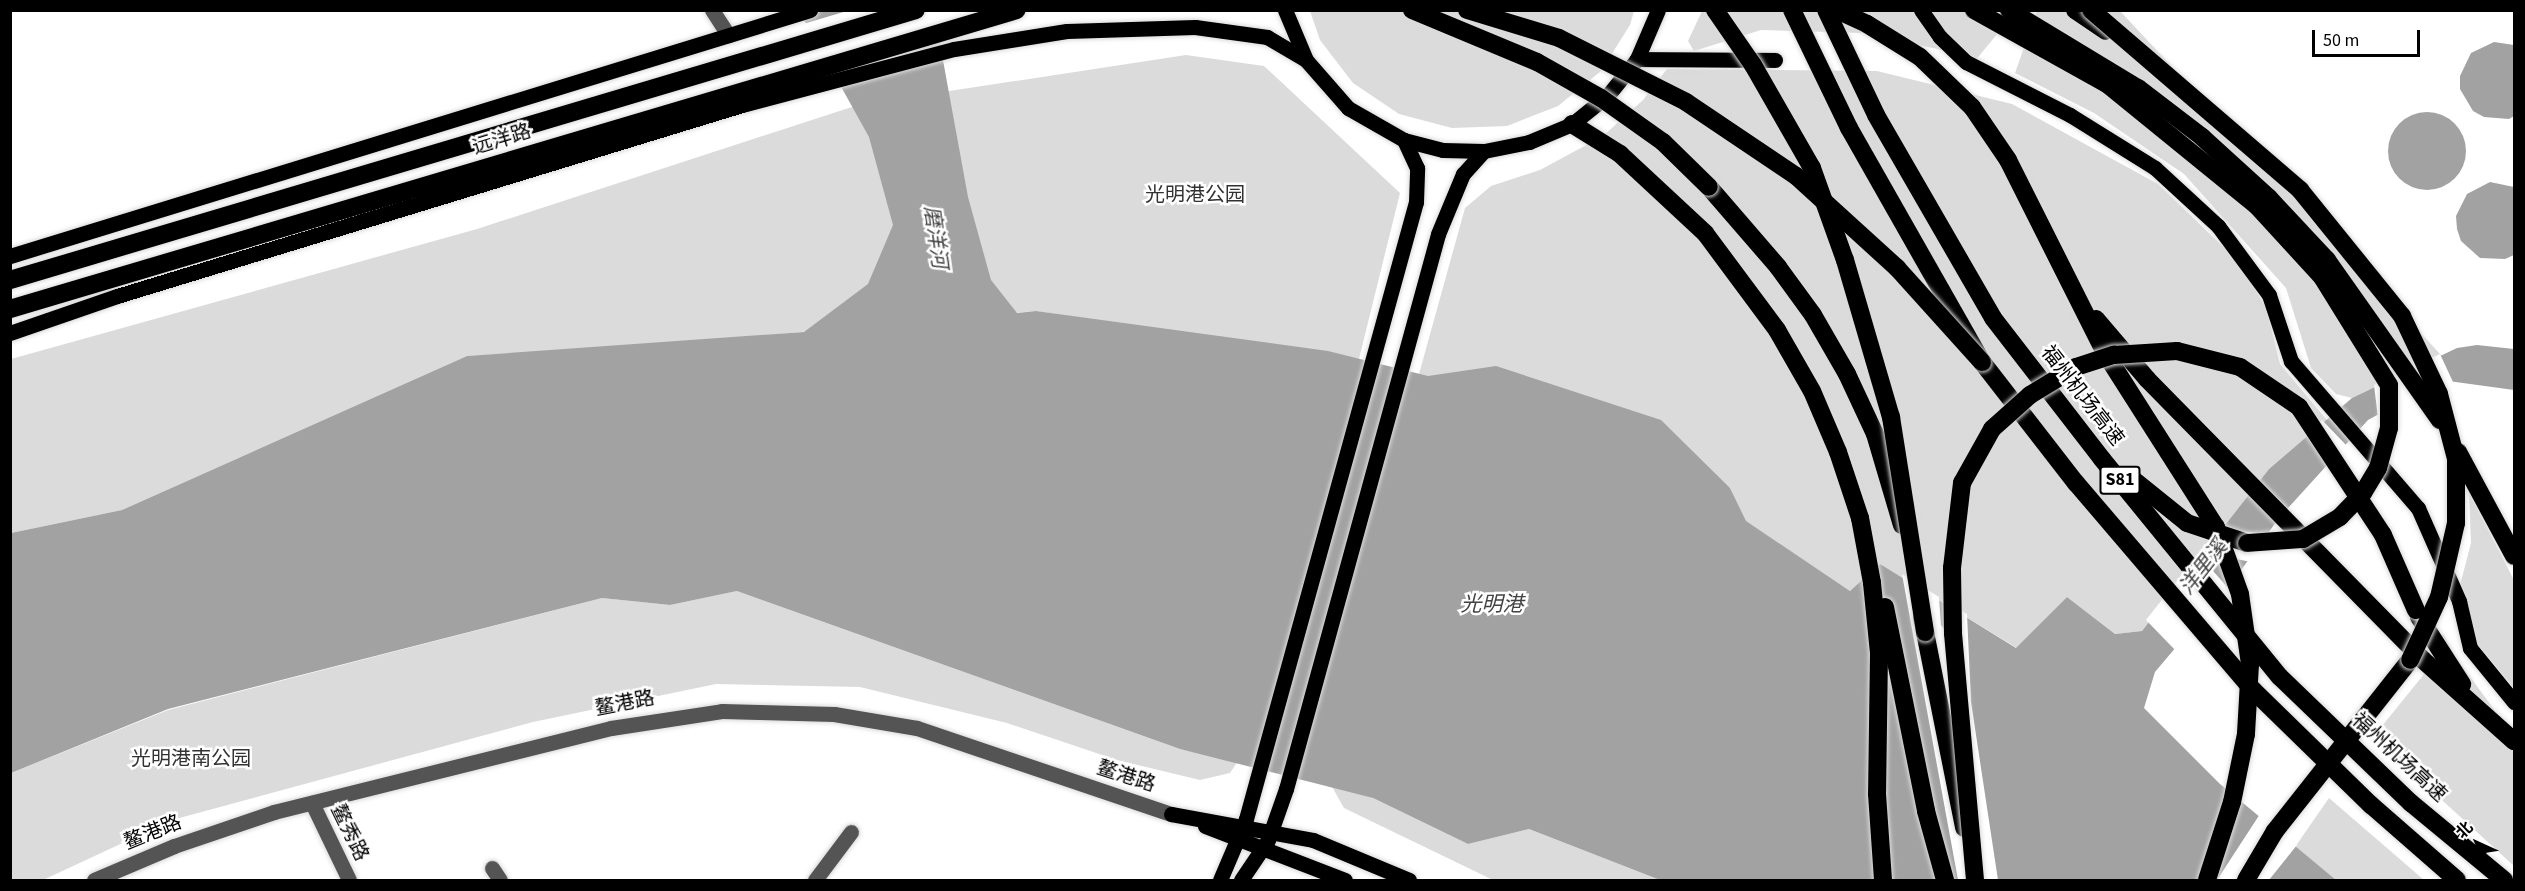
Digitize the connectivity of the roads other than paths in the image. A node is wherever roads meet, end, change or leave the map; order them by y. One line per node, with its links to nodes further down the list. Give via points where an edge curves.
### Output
1 (712, 10): 19 (street)
2 (810, 10): 19 (main road)
3 (916, 10): 29 (highway, 远洋路)
4 (1026, 10): 18 (highway, 远洋路)
5 (1285, 10): 21 (main road)
6 (1412, 10): 36 (highway, bridge, via 1537,62 1601,98 1663,142 1747,226 1813,315 1875,434 1899,515)
7 (1467, 10): 32 (highway, bridge, via 1558,38 1686,102 1796,176 1897,268)
8 (1658, 10): 20 (main road)
9 (1715, 10): 36 (highway, bridge, via 1753,65 1812,168 1845,260 1892,417)
10 (1792, 10): 32 (highway, S81, bridge, via 1849,128)
11 (1826, 10): 33 (highway, 福州机场高速 / S81, via 1876,115 1993,318)
12 (1837, 10): 28 (highway, via 1868,24 1920,57 1972,107 2008,160)
13 (1921, 10): 37 (main road, via 1940,37 1966,62 2070,115 2155,168 2218,226 2269,295 2291,361 2418,508 2459,601 2470,648)
14 (1974, 10): 33 (highway, bridge, via 2107,84 2257,206 2322,277 2389,385 2389,428 2378,468 2363,493 2340,517 2303,539 2247,543 2187,523 2145,492)
15 (2009, 10): 35 (highway, bridge, via 2138,88 2202,136 2269,198 2327,260 2436,412)
16 (2075, 10): 23 (highway, bridge)
17 (2091, 10): 23 (highway, bridge)
18 (1012, 12): 30 (highway, 远洋路)
19 (728, 35): 27 (main road)
20 (1637, 59): 22 (main road); 24 (main road, via 1608,95)
21 (1306, 60): 25 (main road, via 1348,108); 31 (main road, via 1252,32 1195,27 1067,31 954,49 742,105 117,296)
22 (1775, 60)
23 (2160, 67): 56 (highway, bridge, via 2300,190 2402,316 2439,394 2456,459 2456,523 2439,597 2410,660 2275,831)
24 (1572, 124): 26 (main road, via 1529,142); 34 (highway, via 1620,154 1705,232 1777,330 1812,391)
25 (1404, 140): 26 (main road, via 1443,150); 43 (main road, via 1417,168 1416,202)
26 (1484, 151): 41 (main road, via 1463,174 1438,234)
27 (10, 256)
28 (2058, 265): 38 (highway, via 2100,325 2139,370 2423,660); 55 (highway, via 2105,353 2216,527 2240,594 2250,664 2246,734 2232,802)
29 (10, 280)
30 (10, 309)
31 (10, 333)
32 (1982, 362): 57 (highway, S81, via 2076,483 2253,690 2371,806)
33 (2072, 418): 58 (highway, 福州机场高速 / S81, via 2280,677 2411,803)
34 (1860, 518): 53 (highway, via 1879,653 1877,794); 54 (highway, via 1885,606 1926,811)
35 (2514, 556)
36 (1925, 632): 45 (highway, bridge)
37 (2514, 702)
38 (2511, 738): 45 (highway, bridge, via 2449,667 2416,610 2383,535 2299,407 2240,367 2177,351 2114,356 2076,367 2030,395 1992,429 1962,483 1952,568 1953,633)
39 (312, 804): 40 (street, 鳌港路, via 638,722 702,713 768,710 834,714 917,728); 46 (street, 鳌港路, via 197,837); 47 (street, 鳌秀路)
40 (1171, 814): 43 (main road, 鳌港路)
41 (1272, 830): 43 (main road, 鳌港路); 44 (main road); 52 (main road, 鳌港路, via 1347,851)
42 (851, 831): 48 (street)
43 (1242, 831): 44 (main road, 鳌港路); 49 (main road)
44 (1264, 848): 50 (main road); 51 (main road, 鳌港路)
45 (1973, 874)
46 (94, 880)
47 (349, 880)
48 (814, 880)
49 (1220, 880)
50 (1241, 880)
51 (1345, 880)
52 (1409, 880)
53 (1883, 880)
54 (1946, 880)
55 (2207, 880)
56 (2246, 880)
57 (2457, 880)
58 (2504, 880)

